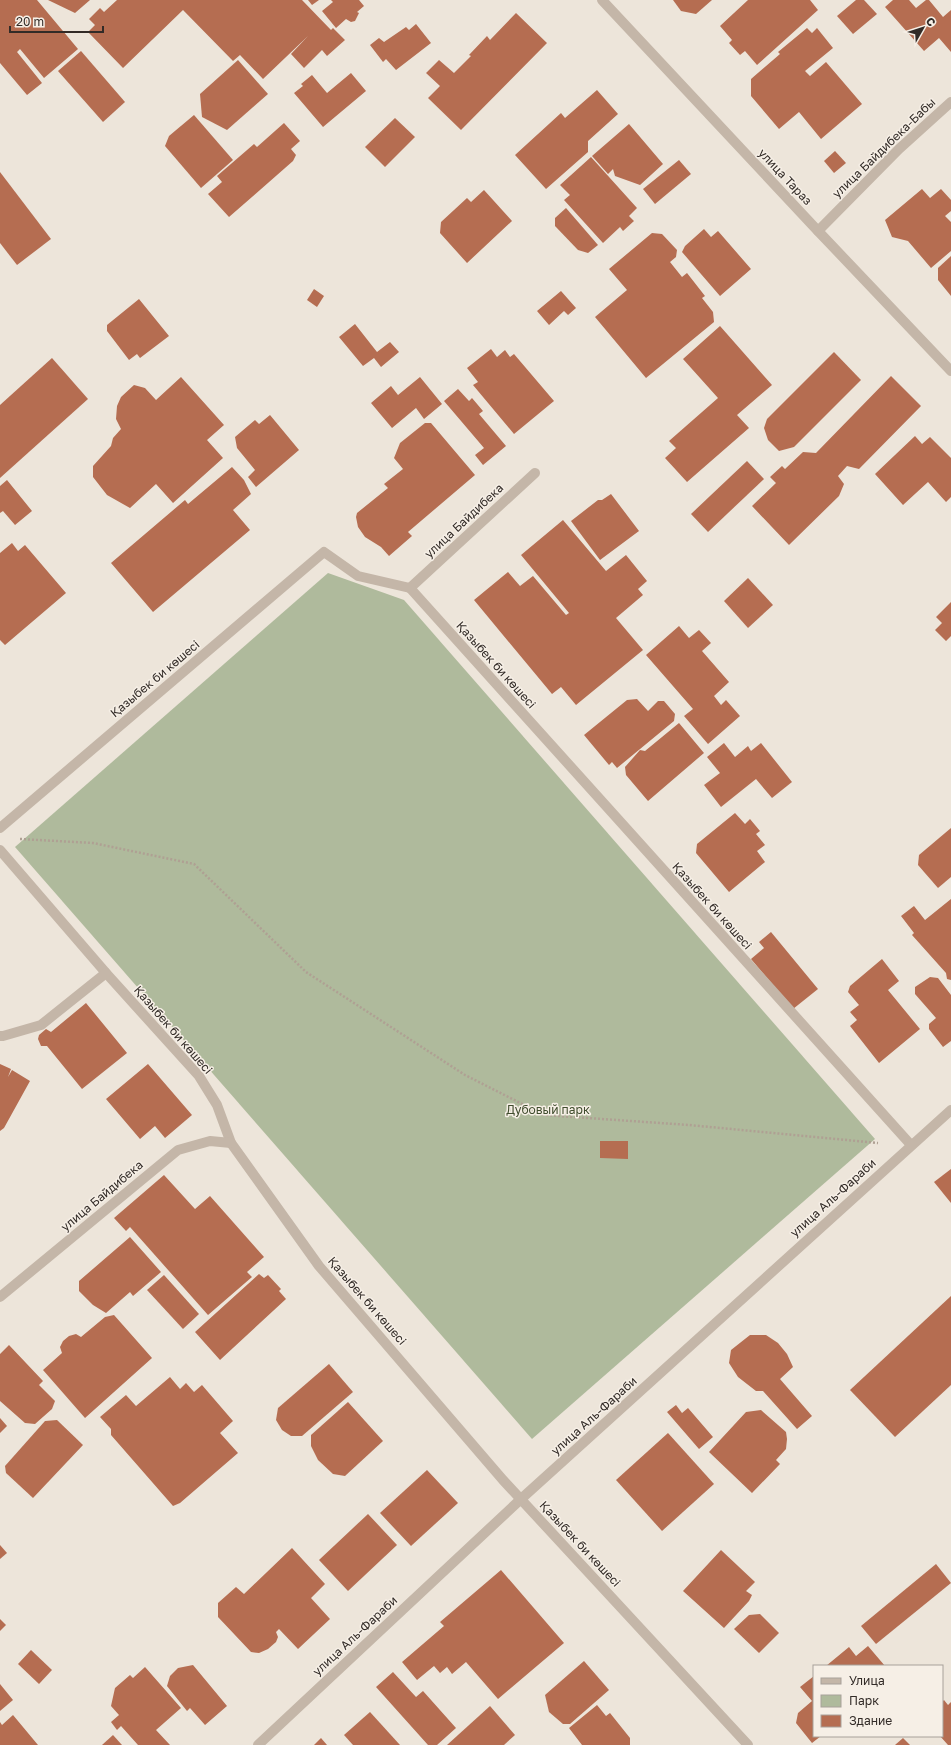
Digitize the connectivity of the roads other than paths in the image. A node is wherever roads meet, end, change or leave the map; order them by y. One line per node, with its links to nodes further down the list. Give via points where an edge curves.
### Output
1 (602, 0): 3 (street, улица Тараз)
2 (951, 102): 3 (street, улица Байдибека-Бабы, via 899,149)
3 (818, 231): 4 (street, улица Тараз)
4 (951, 371)
5 (535, 473): 6 (street, улица Байдибека)
6 (410, 588): 7 (street, Қазыбек би көшесі, via 358,576 324,552); 13 (street, Қазыбек би көшесі)
7 (0, 828)
8 (0, 850): 9 (street, Қазыбек би көшесі)
9 (106, 973): 10 (street, via 41,1025); 12 (street, Қазыбек би көшесі, via 198,1076 217,1105)
10 (0, 1036)
11 (951, 1110): 13 (street, улица Аль-Фараби)
12 (231, 1143): 14 (street, улица Байдибека, via 210,1141 178,1150); 15 (street, Қазыбек би көшесі, via 319,1266)
13 (911, 1145): 15 (street, улица Аль-Фараби)
14 (0, 1297)
15 (521, 1499): 16 (street, улица Аль-Фараби); 17 (street, Қазыбек би көшесі)
16 (258, 1745)
17 (748, 1745)

